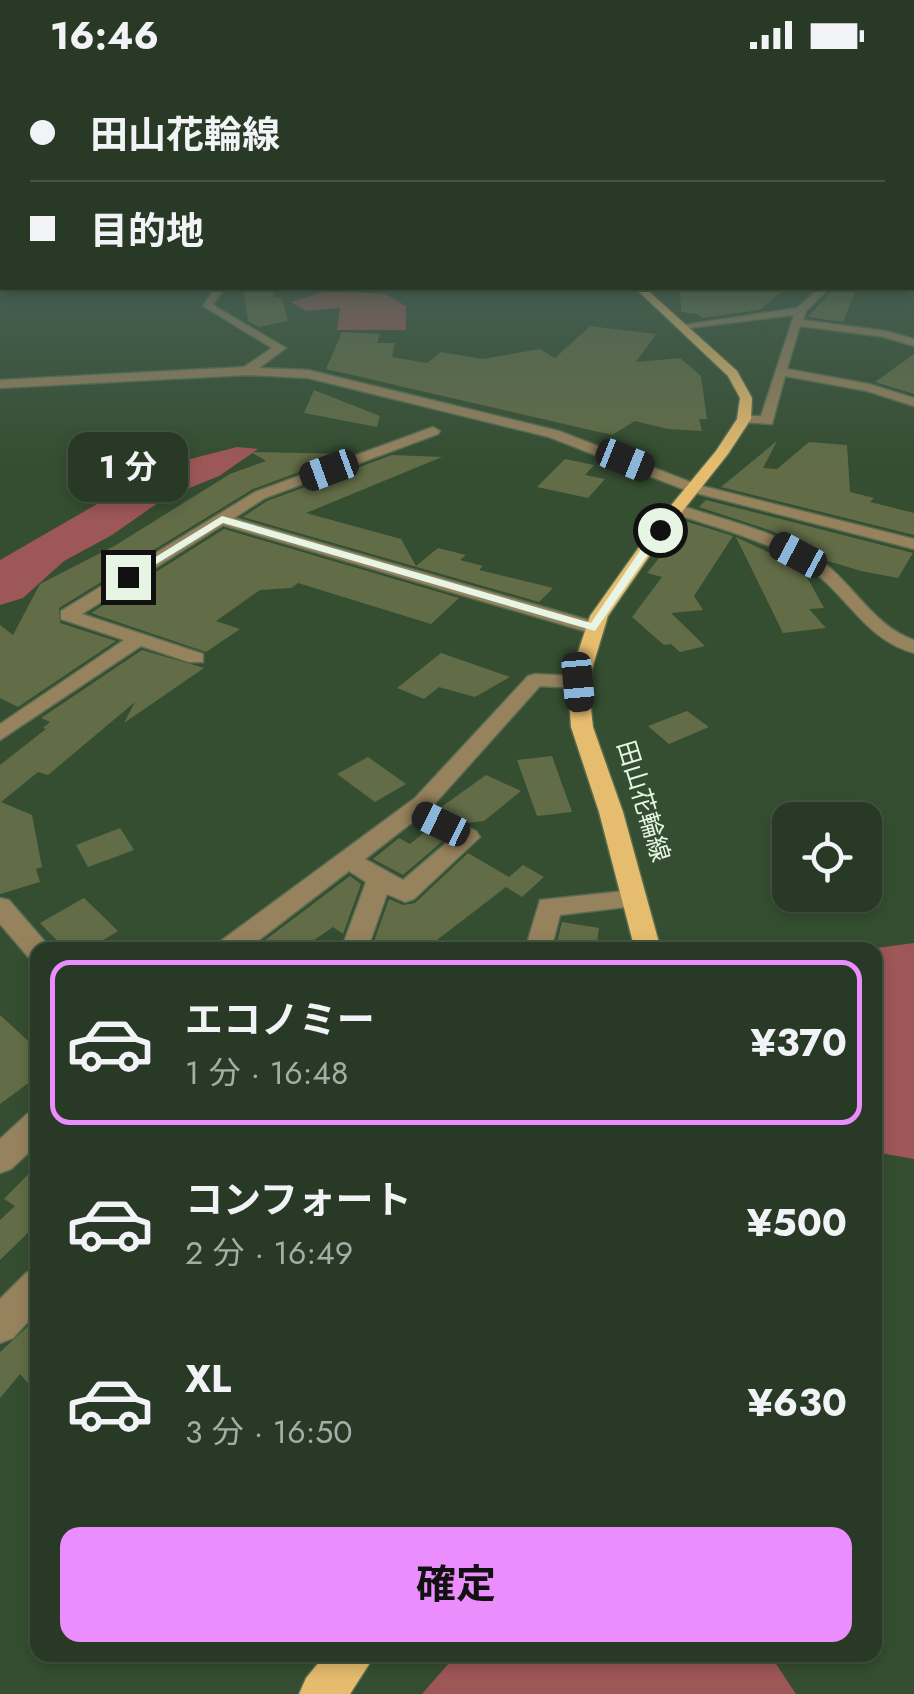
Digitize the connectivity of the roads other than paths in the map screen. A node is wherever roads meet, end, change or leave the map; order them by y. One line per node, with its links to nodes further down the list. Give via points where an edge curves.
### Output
1 (213, 312): 7 (street, via 280,348)
2 (666, 312): 5 (main road)
3 (803, 312): 4 (street)
4 (799, 316): 5 (street); 6 (street); 8 (street)
5 (682, 326): 11 (main road, via 732,374 746,398)
6 (914, 344)
7 (247, 371): 9 (street); 13 (street, via 334,379 554,434)
8 (780, 371): 10 (street); 11 (street, via 767,420)
9 (0, 384)
10 (914, 402)
11 (744, 419): 13 (main road, 田山花輪線)
12 (433, 432): 15 (street, via 260,495)
13 (693, 488): 14 (main road, 田山花輪線); 16 (street)
14 (676, 509): 17 (main road, 田山花輪線); 19 (street, via 816,565 882,634)
15 (222, 519): 17 (street); 18 (street, via 66,615)
16 (914, 544)
17 (595, 628): 21 (main road, 田山花輪線)
18 (140, 640): 20 (street); 22 (street)
19 (914, 647)
20 (196, 658)
21 (578, 682): 23 (street, via 535,680); 26 (main road, 田山花輪線, via 582,727)
22 (0, 734)
23 (413, 810): 24 (street); 25 (street, via 468,837 405,893)
24 (347, 859): 25 (street); 29 (street)
25 (380, 878): 30 (street)
26 (634, 899): 31 (street, via 549,907); 32 (main road, 田山花輪線)
27 (0, 906): 28 (street)
28 (30, 942)
29 (238, 942)
30 (357, 942)
31 (540, 942)
32 (646, 942)
33 (30, 1131): 34 (street)
34 (0, 1159)
35 (30, 1294): 36 (street)
36 (0, 1326)
37 (347, 1662): 38 (main road)
38 (322, 1694)

